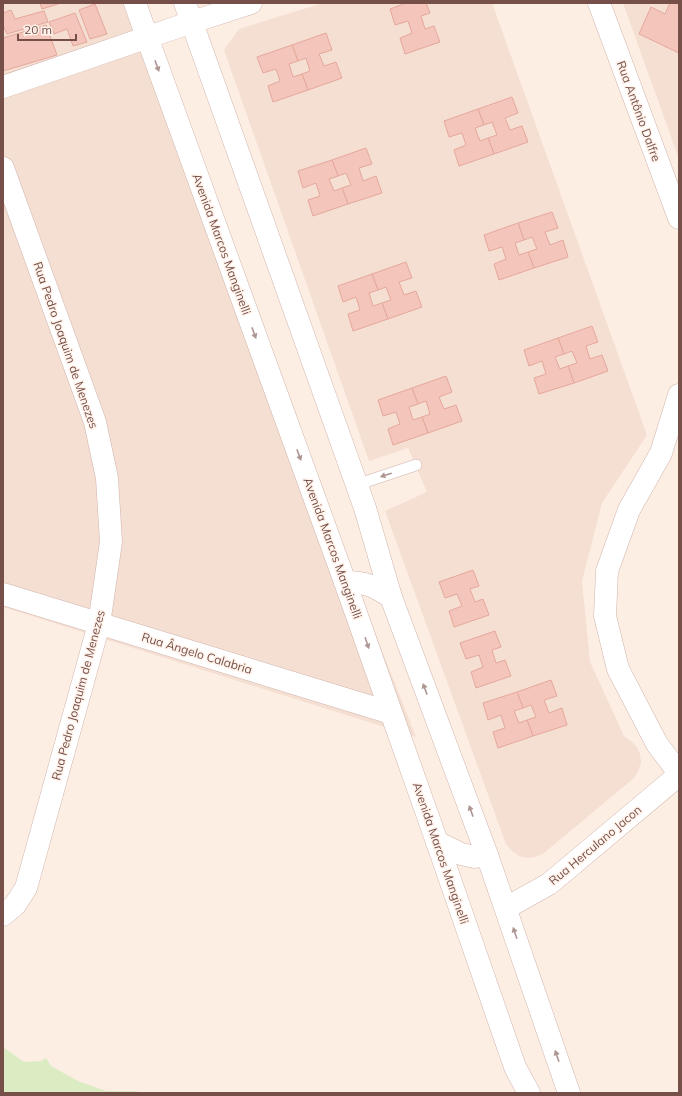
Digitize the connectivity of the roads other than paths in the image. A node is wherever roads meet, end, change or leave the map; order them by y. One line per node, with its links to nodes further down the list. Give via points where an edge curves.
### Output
1 (135, 3): 5 (street, Avenida Marcos Manginelli)
2 (251, 3): 4 (street)
3 (599, 3): 8 (street, Rua Antônio Dalfre)
4 (189, 12): 5 (street); 11 (street)
5 (146, 37): 6 (street); 12 (street, Avenida Marcos Manginelli, one-way to 12)
6 (3, 87)
7 (3, 168): 15 (street, Rua Pedro Joaquim de Menezes, via 95,422 108,478 111,542)
8 (679, 218)
9 (679, 395): 17 (street, via 661,453 629,510 607,571 605,616 618,669 657,744)
10 (416, 465): 11 (lane, one-way to 11)
11 (356, 485): 14 (street)
12 (345, 582): 14 (street, via 368,584); 16 (street, Avenida Marcos Manginelli, one-way to 16)
13 (3, 594): 15 (street, Rua Ângelo Calabria)
14 (391, 597): 19 (street, one-way to 14)
15 (99, 624): 16 (street, Rua Ângelo Calabria); 21 (street, Rua Pedro Joaquim de Menezes, via 26,888)
16 (391, 713): 18 (street, Avenida Marcos Manginelli)
17 (679, 774): 20 (street, Rua Herculano Jacon, via 549,884)
18 (437, 842): 19 (street, via 461,854 475,857); 22 (street, Avenida Marcos Manginelli, via 515,1067)
19 (487, 855): 20 (street)
20 (506, 908): 23 (street, one-way to 20)
21 (3, 915)
22 (529, 1093)
23 (569, 1093)

